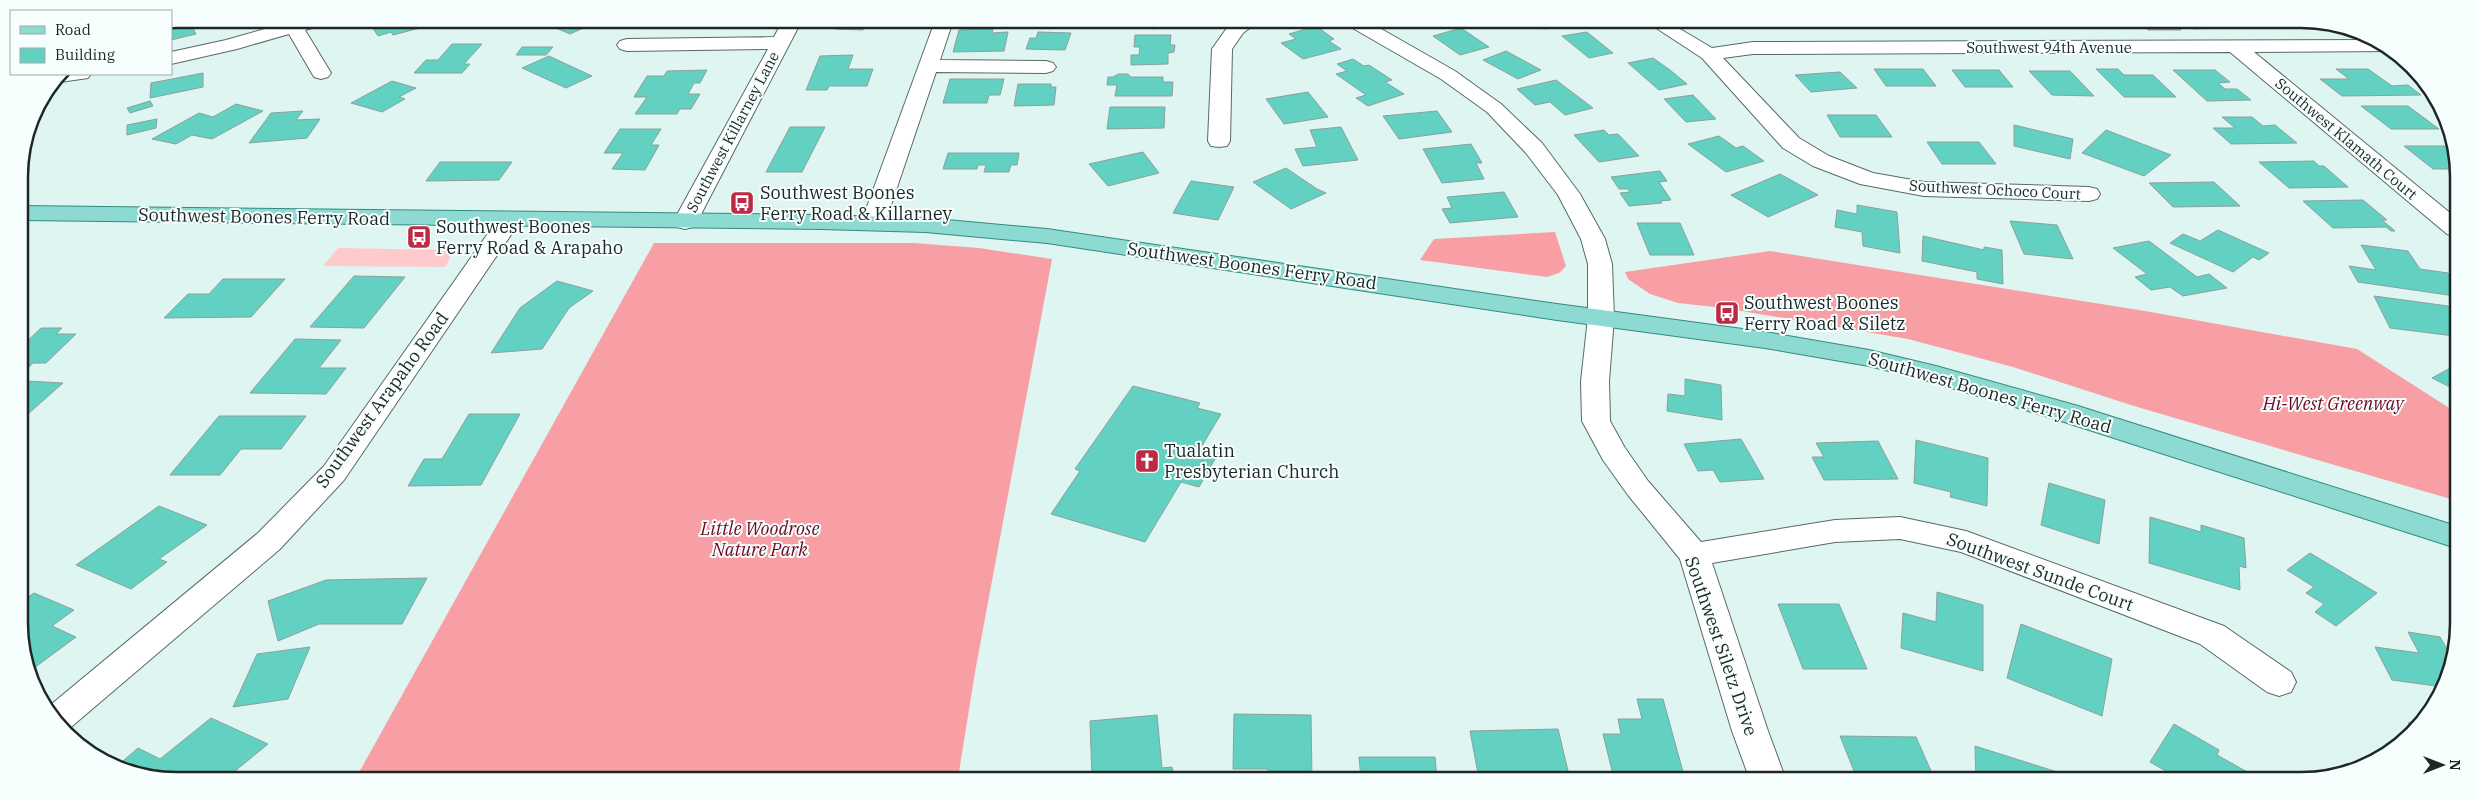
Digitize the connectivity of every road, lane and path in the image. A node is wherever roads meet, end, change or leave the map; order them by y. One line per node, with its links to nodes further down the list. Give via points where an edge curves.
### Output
1 (1239, 27): 17 (street, via 1222,49)
2 (1365, 27): 24 (street, Southwest Siletz Drive, via 1448,75 1494,108 1534,148 1569,194 1593,240 1600,264)
3 (1665, 27): 12 (street, Southwest Ochoco Court)
4 (291, 28): 13 (street)
5 (295, 28): 16 (street)
6 (789, 28): 8 (street, Southwest Killarney Lane)
7 (942, 28): 14 (street)
8 (781, 43): 9 (street, Southwest Killarney Lane); 21 (street, Southwest Killarney Lane)
9 (627, 45)
10 (2373, 46): 11 (street, Southwest 94th Avenue)
11 (2237, 48): 12 (street, Southwest 94th Avenue, via 1753,48); 23 (street, Southwest Klamath Court)
12 (1709, 54): 18 (street, Southwest Ochoco Court, via 1791,143 1821,162 1868,180 1924,189)
13 (172, 58)
14 (928, 66): 15 (street); 22 (street)
15 (1046, 66)
16 (321, 73)
17 (1219, 141)
18 (2089, 194)
19 (28, 213): 20 (main road, Southwest Boones Ferry Road)
20 (509, 220): 21 (main road, Southwest Boones Ferry Road); 28 (street, Southwest Arapaho Road, via 334,473 269,541)
21 (685, 222): 22 (main road, Southwest Boones Ferry Road)
22 (873, 223): 24 (main road, Southwest Boones Ferry Road, via 1047,236)
23 (2450, 226)
24 (1601, 318): 25 (main road, Southwest Boones Ferry Road, via 1815,348 1927,372 2068,413); 26 (street, Southwest Siletz Drive, via 1595,382 1596,421 1613,453 1638,488)
25 (2450, 535)
26 (1694, 555): 27 (street, Southwest Sunde Court, via 1835,531 1900,528 1966,542 2212,635); 29 (street, Southwest Siletz Drive)
27 (2279, 682)
28 (60, 717)
29 (1765, 772)

